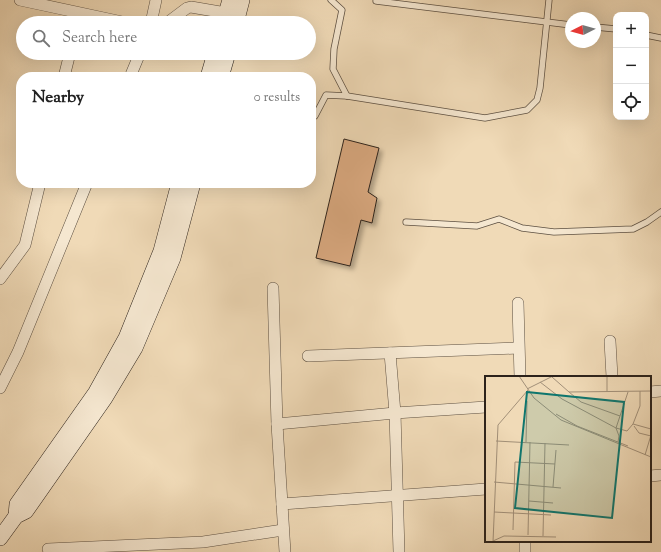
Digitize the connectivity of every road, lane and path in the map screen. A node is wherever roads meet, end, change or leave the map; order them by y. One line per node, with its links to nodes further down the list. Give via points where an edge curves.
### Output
1 (20, 0): 8 (street)
2 (156, 0): 9 (street)
3 (242, 0): 7 (main road)
4 (331, 0): 25 (lane, via 342,10 334,49 333,69)
5 (549, 0): 11 (lane)
6 (376, 1): 11 (lane)
7 (229, 15): 10 (street, via 191,7)
8 (72, 16)
9 (153, 16)
10 (176, 16)
11 (547, 24): 12 (lane); 25 (lane, via 539,94 527,110 485,118)
12 (565, 25)
13 (601, 28): 14 (lane)
14 (613, 29)
15 (649, 35): 16 (lane)
16 (661, 38)
17 (68, 60): 21 (street)
18 (137, 60): 22 (street)
19 (213, 60): 23 (main road)
20 (226, 60): 24 (main road)
21 (65, 72)
22 (132, 72)
23 (209, 72)
24 (222, 72)
25 (347, 96): 26 (lane, via 326,95)
26 (316, 114)
27 (39, 188): 33 (street, via 25,245)
28 (85, 188): 42 (street, via 18,352)
29 (178, 188): 51 (main road, via 161,251 126,338 96,392 17,504)
30 (192, 188): 51 (main road, via 173,258 135,348 106,398 26,512)
31 (661, 212): 32 (lane, via 633,229 554,232 522,228 499,220 477,226)
32 (406, 222)
33 (0, 279)
34 (273, 288): 47 (street)
35 (518, 303): 37 (street)
36 (610, 342): 41 (street)
37 (518, 348): 38 (street); 40 (street)
38 (390, 353): 39 (street); 46 (street)
39 (308, 356)
40 (520, 376)
41 (612, 376)
42 (0, 388)
43 (661, 391): 44 (street)
44 (651, 392)
45 (485, 407): 46 (street)
46 (395, 413): 47 (street); 49 (street)
47 (277, 424): 50 (street)
48 (485, 489): 49 (street)
49 (398, 496): 50 (street); 56 (street)
50 (282, 504): 52 (street)
51 (16, 516): 53 (main road)
52 (283, 530): 54 (street, via 203,542); 55 (street)
53 (0, 538)
54 (48, 549)
55 (285, 552)
56 (399, 552)

